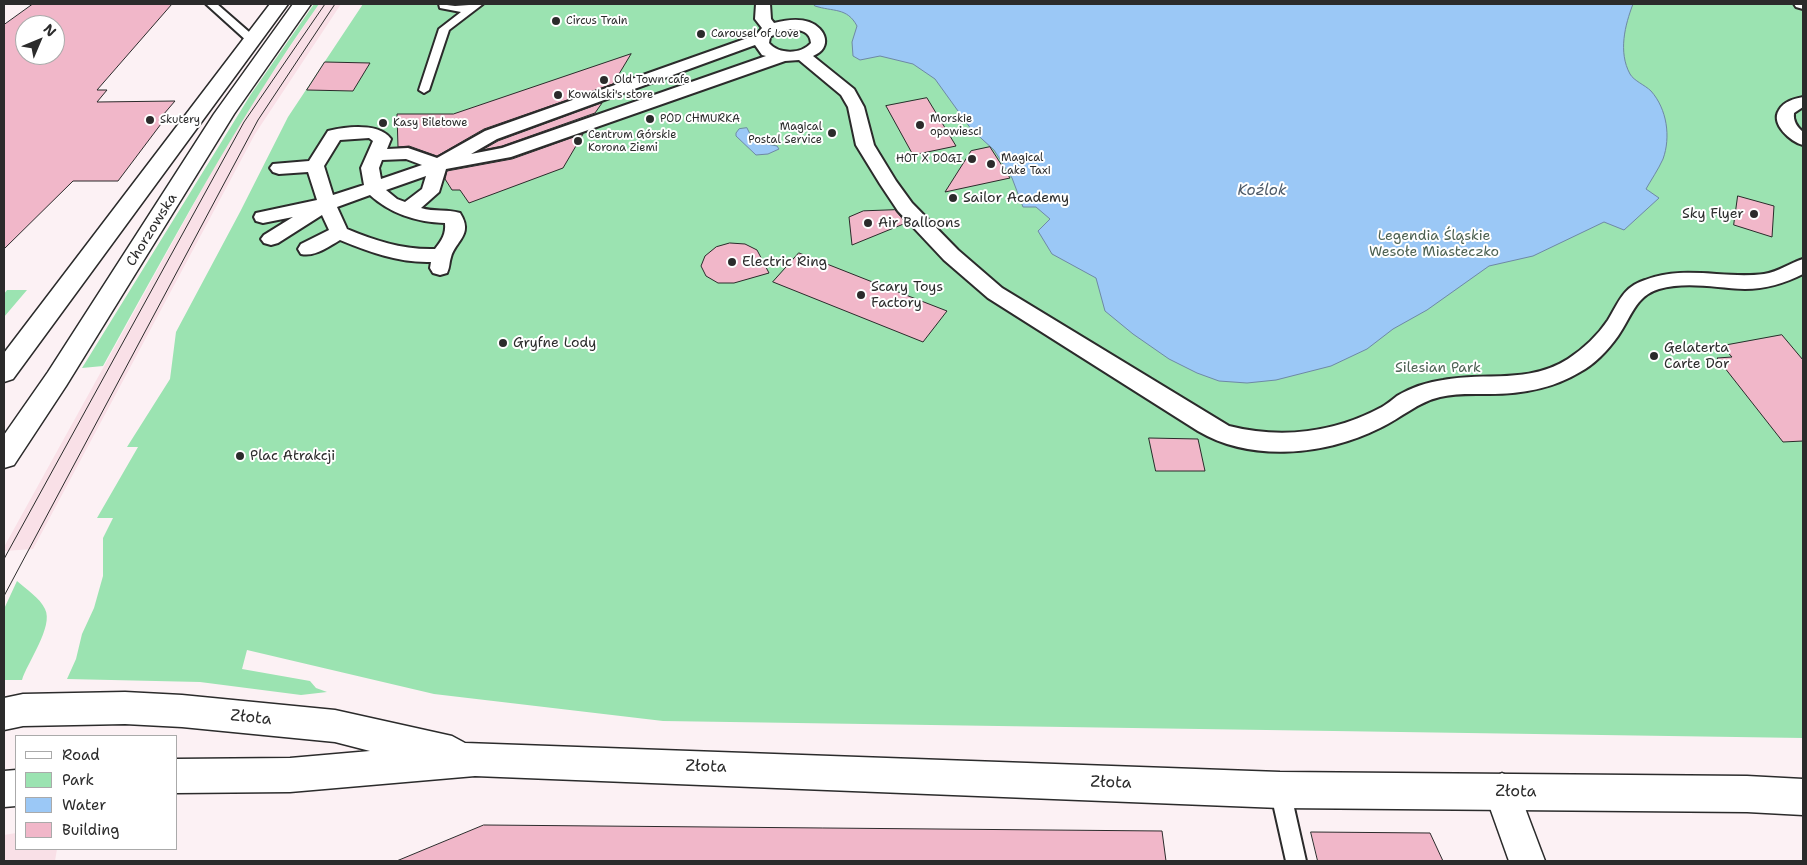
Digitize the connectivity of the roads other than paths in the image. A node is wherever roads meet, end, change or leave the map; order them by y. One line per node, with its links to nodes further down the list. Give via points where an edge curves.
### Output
1 (211, 4): 8 (lane)
2 (279, 4): 8 (street)
3 (302, 4): 27 (street, Chorzowska, via 224,114 62,372)
4 (444, 4): 6 (lane, via 455,9)
5 (763, 4): 7 (street)
6 (474, 6): 11 (lane, via 444,29)
7 (766, 34): 9 (street, via 780,26 799,25 815,31 819,35 818,46); 10 (street, via 763,48); 15 (street, via 491,135)
8 (252, 40): 26 (street)
9 (803, 55): 10 (street); 25 (street, via 848,92 856,107 866,145 889,184 905,207 951,255 995,293 1226,435 1282,442 1310,440 1357,428 1407,401 1444,387 1528,384 1548,379 1587,357 1618,322 1624,305 1638,291 1657,283 1689,279 1746,283 1774,280)
10 (783, 56): 15 (street, via 505,153)
11 (424, 90)
12 (1803, 102): 13 (street, via 1792,105 1784,119)
13 (1803, 140)
14 (375, 155): 15 (street, via 408,153); 16 (street, via 382,139 372,133 334,135); 18 (street, via 370,168)
15 (438, 165): 18 (street); 20 (street, via 430,192)
16 (315, 166): 17 (street); 19 (street)
17 (279, 168)
18 (373, 188): 19 (street); 20 (street, via 390,203)
19 (327, 204): 21 (street); 22 (street); 23 (street)
20 (407, 209): 22 (street, via 426,216 453,218 452,240 441,262 416,257 381,258)
21 (262, 217)
22 (339, 232): 24 (street)
23 (271, 239)
24 (308, 249)
25 (1803, 266)
26 (4, 372)
27 (4, 457)
28 (10, 710): 29 (street, Złota, via 125,708 335,726)
29 (475, 759): 30 (street, Złota, via 290,775); 32 (street, Złota)
30 (178, 776)
31 (1803, 786): 34 (street, Złota)
32 (1280, 790): 33 (street, Złota); 36 (lane)
33 (1502, 792): 34 (street, Złota); 37 (street)
34 (1747, 794): 35 (street, Złota)
35 (1803, 797)
36 (1296, 861)
37 (1526, 861)

